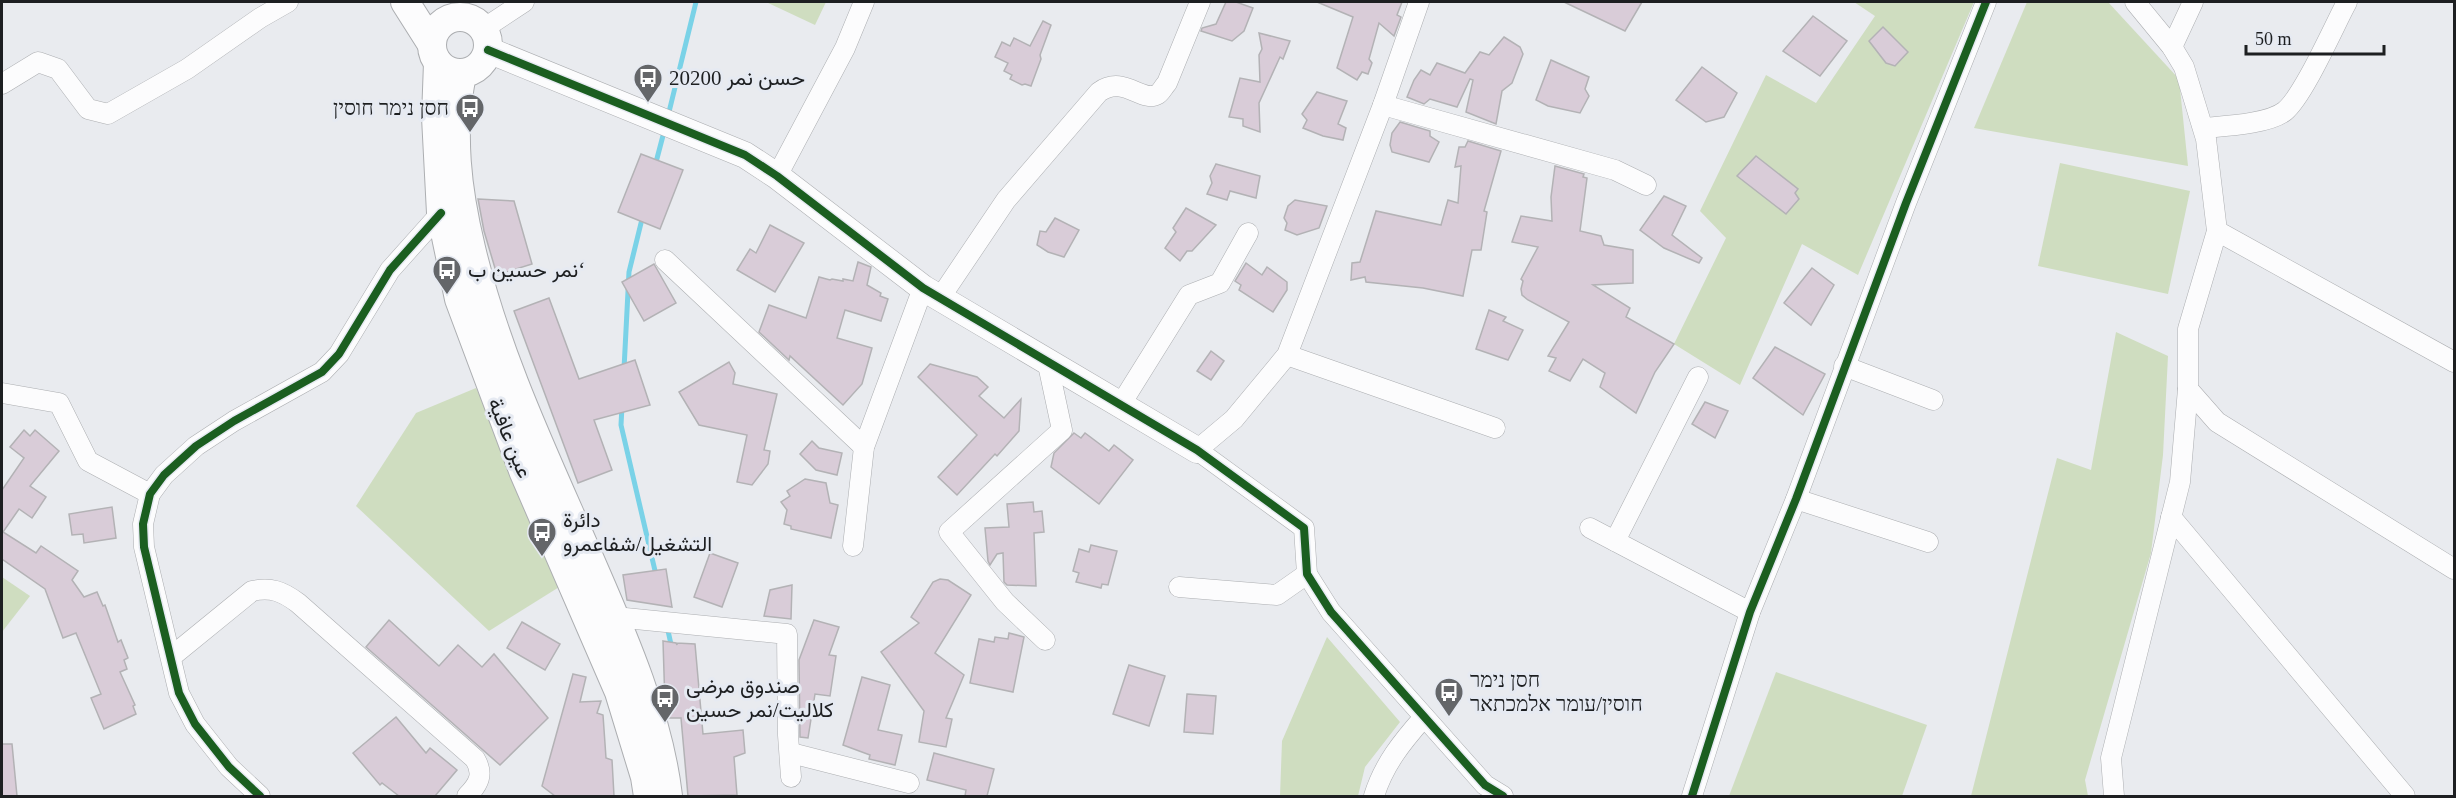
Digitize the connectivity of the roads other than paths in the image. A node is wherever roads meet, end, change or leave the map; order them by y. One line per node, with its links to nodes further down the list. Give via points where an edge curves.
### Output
1 (288, 2): 16 (street, via 187,69 108,114 88,109 58,69 38,62)
2 (405, 2): 15 (main road)
3 (431, 2): 12 (main road)
4 (524, 2): 13 (street)
5 (864, 2): 19 (street, via 845,48)
6 (1200, 2): 25 (street, via 1159,94 1152,96 1118,85 1109,85 1099,93)
7 (1419, 2): 17 (street)
8 (1986, 2): 29 (street)
9 (2135, 2): 14 (street)
10 (2193, 2): 14 (street)
11 (2347, 2): 18 (street, via 2298,95 2284,112 2252,123)
12 (456, 17): 13 (main road, via 473,20); 15 (main road, via 439,25)
13 (486, 40): 15 (main road, via 480,65 472,71); 19 (street, via 745,155)
14 (2172, 47): 18 (street, via 2184,67)
15 (444, 60): 21 (main road, عين عافية, via 436,117); 49 (main road, عين عافية, via 456,99 455,158 479,285 513,378)
16 (2, 84)
17 (1383, 105): 20 (street, via 1615,170); 26 (street)
18 (2204, 128): 22 (street)
19 (777, 176): 25 (street)
20 (1646, 185)
21 (441, 213): 38 (street, via 390,270 339,354 322,372 196,446 164,475); 58 (main road, عين عافية, via 459,299 487,378 619,692)
22 (2217, 231): 28 (street); 31 (street, via 2188,329)
23 (1248, 233): 34 (street, via 1220,284 1189,295)
24 (665, 260): 36 (street)
25 (931, 293): 27 (street); 36 (street)
26 (1287, 355): 35 (street); 37 (street, via 1234,419)
27 (1047, 360): 34 (street); 50 (street, via 1062,430 949,532 1005,602)
28 (2454, 362)
29 (1844, 366): 33 (street); 39 (street)
30 (1698, 377): 42 (street)
31 (2188, 389): 40 (street, via 2180,482); 45 (street, via 2217,422)
32 (2, 393): 38 (street, via 59,403 88,461)
33 (1934, 400)
34 (1121, 404): 37 (street)
35 (1495, 428)
36 (864, 447): 44 (street)
37 (1197, 450): 46 (street, via 1304,528)
38 (150, 494): 51 (street, via 143,524 144,547)
39 (1796, 499): 43 (street); 48 (street)
40 (2171, 517): 63 (street, via 2111,758); 64 (street)
41 (1590, 528): 42 (street)
42 (1615, 541): 48 (street)
43 (1928, 542)
44 (853, 546)
45 (2454, 569)
46 (1307, 574): 47 (street, via 1277,595); 52 (street, via 1331,612)
47 (1179, 587)
48 (1750, 612): 62 (street)
49 (615, 617): 53 (street, via 787,633); 59 (main road, عين عافية, via 649,710)
50 (1045, 640)
51 (171, 657): 56 (street, via 179,693 195,724 229,767); 57 (street, via 252,591 279,590 475,759 481,777)
52 (1424, 717): 60 (street, via 1394,751); 61 (street, via 1485,785)
53 (791, 753): 54 (street); 55 (street)
54 (791, 777)
55 (909, 783)
56 (260, 796)
57 (467, 796)
58 (648, 796)
59 (668, 796)
60 (1374, 796)
61 (1503, 796)
62 (1692, 796)
63 (2114, 796)
64 (2405, 796)

